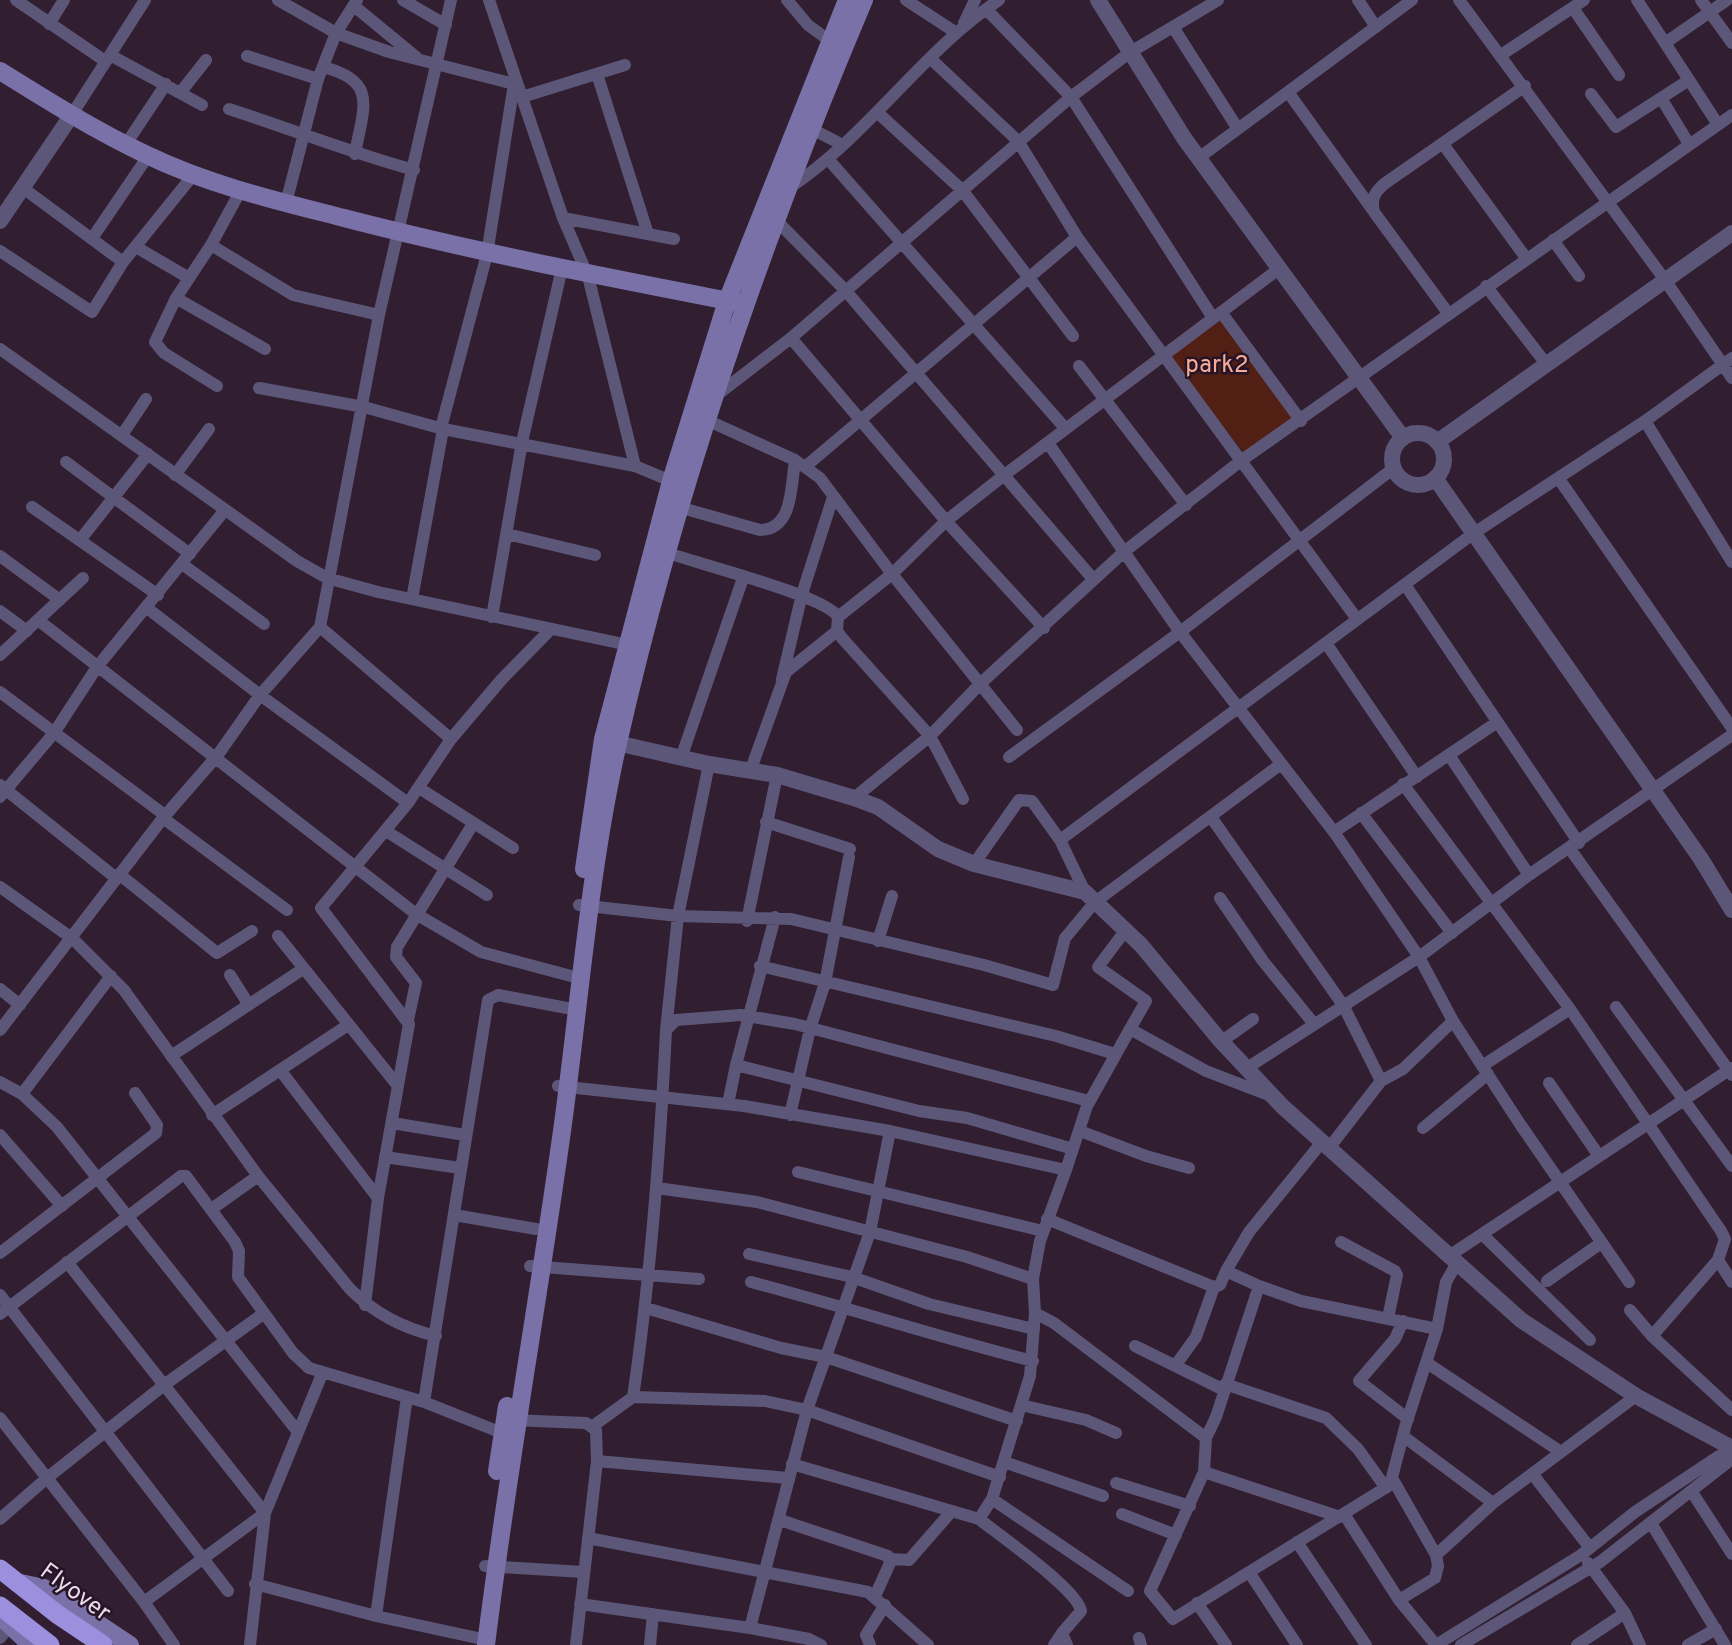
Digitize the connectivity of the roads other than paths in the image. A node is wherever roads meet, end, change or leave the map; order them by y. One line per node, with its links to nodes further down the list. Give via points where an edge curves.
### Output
1 (16, 0): 26 (street)
2 (64, 0): 26 (street)
3 (145, 0): 38 (street)
4 (278, 0): 31 (street)
5 (403, 0): 27 (street)
6 (451, 0): 27 (street)
7 (489, 0): 51 (street)
8 (786, 0): 32 (street)
9 (847, 0): 32 (main road)
10 (864, 0): 63 (main road)
11 (906, 0): 30 (street)
12 (975, 0): 30 (street)
13 (999, 0): 24 (street)
14 (1098, 0): 35 (street)
15 (1217, 0): 28 (street)
16 (1358, 0): 29 (street)
17 (1412, 0): 29 (street)
18 (1459, 0): 36 (street)
19 (1637, 0): 33 (street)
20 (1701, 0): 25 (street)
21 (1727, 0): 25 (street)
22 (1580, 2): 36 (street); 47 (street)
23 (355, 3): 31 (street); 39 (street)
24 (986, 9): 30 (street); 55 (street)
25 (1709, 12): 33 (street); 34 (street)
26 (49, 24): 38 (street)
27 (446, 25): 42 (street)
28 (1173, 27): 35 (street); 64 (street)
29 (1376, 27): 52 (street)
30 (959, 28): 40 (street)
31 (336, 33): 39 (street); 45 (street)
32 (830, 41): 63 (main road)
33 (1665, 43): 48 (street)
34 (1732, 43)
35 (1129, 53): 55 (street); 73 (street)
36 (1501, 55): 50 (street)
37 (247, 56): 45 (street)
38 (108, 58): 49 (street); 61 (street)
39 (417, 58): 42 (street)
40 (931, 59): 59 (street); 66 (street)
41 (205, 60): 53 (street)
42 (437, 62): 51 (street); 75 (street)
43 (625, 65): 46 (street)
44 (0, 71): 61 (main road)
45 (321, 73): 65 (street); 71 (street, via 351,76 360,89 363,107)
46 (597, 74): 51 (street); 88 (street)
47 (1619, 75)
48 (1689, 80): 56 (street); 62 (street)
49 (166, 84): 53 (street); 67 (street)
50 (1525, 86): 69 (street); 82 (street)
51 (518, 89): 84 (street); 97 (street)
52 (1288, 92): 64 (street); 83 (street)
53 (180, 93): 57 (street)
54 (1591, 94): 56 (street, via 1616,127)
55 (1071, 97): 66 (street); 114 (street)
56 (1661, 98): 70 (street)
57 (202, 105)
58 (229, 109): 65 (street)
59 (877, 112): 68 (street); 79 (street)
60 (1732, 115): 62 (street)
61 (71, 116): 67 (main road); 77 (street)
62 (1717, 124): 70 (street)
63 (804, 125): 68 (street); 81 (main road)
64 (1238, 129): 73 (street)
65 (304, 133): 71 (street); 80 (street)
66 (1018, 141): 79 (street); 90 (street)
67 (126, 144): 72 (main road)
68 (841, 144): 74 (street)
69 (1444, 144): 83 (street, via 1375,193 1371,202); 98 (street)
70 (1689, 144): 82 (street)
71 (355, 154): 75 (street)
72 (148, 156): 76 (main road); 89 (street)
73 (1200, 157): 101 (street)
74 (828, 159): 81 (street); 93 (street)
75 (414, 170): 86 (street)
76 (194, 174): 78 (main road); 95 (street)
77 (23, 188): 85 (street); 89 (street)
78 (241, 190): 80 (main road); 94 (street)
79 (962, 190): 93 (street); 102 (street)
80 (286, 203): 86 (main road)
81 (773, 203): 108 (street); 110 (main road); 111 (main road)
82 (1608, 204): 92 (street); 106 (street)
83 (1374, 212): 112 (street)
84 (563, 218): 88 (street); 103 (street)
85 (0, 221)
86 (398, 232): 97 (main road); 113 (street)
87 (1732, 233): 106 (street)
88 (648, 234): 91 (street)
89 (93, 237): 99 (street)
90 (1077, 237): 102 (street); 120 (street)
91 (674, 239)
92 (1553, 240): 98 (street); 104 (street)
93 (902, 241): 108 (street); 115 (street)
94 (211, 245): 105 (street); 113 (street, via 293,295)
95 (136, 247): 99 (street); 105 (street)
96 (0, 251): 99 (street, via 92,312)
97 (487, 254): 100 (main road); 137 (street)
98 (1526, 258): 107 (street)
99 (123, 262)
100 (562, 268): 103 (main road); 142 (street)
101 (1280, 268): 114 (street); 125 (street)
102 (1029, 275): 115 (street); 116 (street)
103 (588, 276): 110 (main road); 149 (street)
104 (1579, 276)
105 (188, 278): 109 (street)
106 (1665, 280): 121 (street); 122 (street)
107 (1486, 286): 112 (street); 122 (street)
108 (845, 290): 117 (street); 124 (street)
109 (176, 298): 119 (street); 127 (street, via 156,336 157,347)
110 (727, 300): 111 (main road); 133 (main road)
111 (747, 304): 129 (main road)
112 (1448, 313): 125 (street)
113 (379, 315): 132 (street)
114 (1217, 315): 120 (street); 135 (street)
115 (972, 324): 124 (street); 138 (street)
116 (1073, 336)
117 (791, 338): 129 (street); 134 (street)
118 (0, 349): 140 (street)
119 (265, 349)
120 (1163, 355): 130 (street); 146 (street)
121 (1727, 361): 126 (street); 136 (street)
122 (1547, 365): 143 (street)
123 (1079, 366): 130 (street)
124 (916, 374): 134 (street); 152 (street)
125 (1361, 378): 135 (street); 141 (street)
126 (1732, 378)
127 (217, 386)
128 (259, 388): 132 (street)
129 (717, 396): 133 (main road)
130 (1105, 398): 138 (street); 159 (street)
131 (146, 399): 140 (street)
132 (364, 407): 137 (street); 176 (street)
133 (699, 414): 148 (street); 155 (main road); 161 (main road)
134 (861, 418): 148 (street); 163 (street)
135 (1301, 421): 146 (street)
136 (1645, 421): 154 (street); 173 (street)
137 (442, 428): 142 (street); 182 (street)
138 (1065, 428): 144 (street)
139 (209, 429): 151 (street)
140 (122, 435): 145 (street)
141 (1403, 438): 143 (street, via 1425,434); 150 (street, via 1393,452)
142 (523, 442): 149 (street); 165 (street)
143 (1437, 442): 153 (street, via 1444,458)
144 (1048, 443): 152 (street); 169 (street)
145 (148, 454): 151 (street); 156 (street)
146 (1242, 460): 159 (street); 167 (street)
147 (66, 462): 156 (street)
148 (801, 463): 157 (street, via 820,478); 161 (street, via 781,525 772,530)
149 (635, 466): 155 (street)
150 (1394, 468): 153 (street, via 1407,483 1417,485); 167 (street)
151 (176, 475): 162 (street)
152 (1003, 476): 163 (street); 178 (street)
153 (1435, 478): 164 (street)
154 (1559, 479): 164 (street); 207 (street)
155 (671, 481): 158 (main road)
156 (114, 497): 166 (street); 172 (street)
157 (833, 497): 174 (street); 180 (street)
158 (664, 503): 161 (street); 168 (main road)
159 (1186, 505): 169 (street)
160 (32, 507): 166 (street)
161 (683, 507): 168 (main road)
162 (225, 510): 172 (street); 176 (street)
163 (946, 522): 174 (street); 192 (street)
164 (1474, 533): 179 (street); 225 (street)
165 (507, 534): 170 (street); 186 (street)
166 (80, 540): 181 (street)
167 (1300, 541): 188 (street); 196 (street)
168 (660, 551): 177 (street); 198 (main road)
169 (1125, 551): 178 (street); 196 (street)
170 (595, 555)
171 (0, 556): 183 (street)
172 (186, 559): 181 (street); 190 (street)
173 (1732, 562)
174 (892, 574): 187 (street); 202 (street)
175 (83, 578): 183 (street)
176 (327, 578): 182 (street); 191 (street)
177 (743, 578): 180 (street); 217 (street)
178 (1093, 579): 192 (street)
179 (1406, 586): 188 (street); 206 (street)
180 (802, 594): 187 (street, via 830,607); 201 (street)
181 (158, 595): 184 (street)
182 (412, 599): 186 (street)
183 (60, 600): 189 (street)
184 (147, 608): 200 (street); 204 (street)
185 (0, 611): 194 (street)
186 (492, 617): 193 (street)
187 (838, 617): 195 (street)
188 (1357, 619): 197 (street)
189 (38, 620): 194 (street); 200 (street)
190 (264, 624)
191 (320, 627): 204 (street); 212 (street)
192 (1044, 628): 202 (street)
193 (551, 629): 198 (street); 212 (street)
194 (27, 631): 199 (street)
195 (837, 631): 201 (street, via 791,666); 211 (street)
196 (1180, 632): 205 (street); 216 (street)
197 (1326, 643): 205 (street); 222 (street)
198 (635, 647): 213 (main road)
199 (0, 655)
200 (97, 667): 209 (street); 215 (street)
201 (782, 679): 220 (street)
202 (981, 683): 208 (street); 211 (street)
203 (0, 692): 209 (street)
204 (260, 695): 215 (street); 229 (street)
205 (1240, 706): 219 (street); 237 (street)
206 (1496, 723): 214 (street); 238 (street)
207 (1732, 728)
208 (1017, 730)
209 (54, 733): 226 (street); 231 (street)
210 (1732, 735): 225 (street)
211 (930, 736): 227 (street); 228 (street)
212 (451, 739): 224 (street)
213 (610, 741): 217 (street); 252 (main road)
214 (1449, 755): 222 (street); 243 (street)
215 (217, 757): 231 (street); 241 (street)
216 (1009, 757)
217 (681, 758): 218 (street)
218 (709, 764): 220 (street); 256 (street)
219 (1281, 764): 232 (street); 236 (street)
220 (751, 769): 221 (street)
221 (776, 775): 227 (street); 233 (street)
222 (1417, 776): 223 (street)
223 (1403, 784): 230 (street); 251 (street)
224 (419, 788): 229 (street); 234 (street)
225 (1653, 789): 238 (street); 246 (street)
226 (2, 790): 244 (street)
227 (854, 798): 240 (street, via 878,807 939,849)
228 (963, 799)
229 (408, 803): 235 (street)
230 (1361, 813): 236 (street); 262 (street)
231 (164, 817): 244 (street); 253 (street)
232 (1211, 817): 249 (street); 276 (street)
233 (766, 822): 258 (street); 259 (street, via 849,853)
234 (473, 824): 239 (street); 242 (street)
235 (386, 831): 241 (street); 242 (street)
236 (1334, 832): 266 (street)
237 (1060, 840): 240 (street, via 1032,801 1019,800); 249 (street)
238 (1575, 846): 243 (street); 297 (street)
239 (513, 848)
240 (974, 864): 249 (street)
241 (354, 868): 255 (street); 282 (street, via 321,910)
242 (444, 869): 247 (street); 255 (street)
243 (1529, 875): 251 (street)
244 (118, 876): 260 (street, via 217,953); 264 (street)
245 (0, 887): 264 (street)
246 (1727, 891): 254 (street)
247 (487, 895)
248 (892, 896): 265 (street)
249 (1090, 897): 261 (street); 265 (street, via 1065,938 1053,985)
250 (1220, 898): 284 (street)
251 (1493, 904): 262 (street); 279 (street)
252 (584, 906): 256 (street); 271 (main road); 303 (main road)
253 (287, 910)
254 (1732, 910)
255 (416, 914): 271 (street, via 481,952); 282 (street, via 395,953 416,983)
256 (678, 916): 258 (street); 288 (street)
257 (775, 917): 258 (street); 259 (street); 267 (street)
258 (747, 920)
259 (835, 930): 265 (street); 272 (street)
260 (252, 931)
261 (1125, 931): 287 (street, via 1098,967 1146,1001); 290 (street)
262 (1452, 933): 266 (street)
263 (278, 936): 268 (street)
264 (73, 939): 270 (street); 274 (street)
265 (878, 941)
266 (1419, 957): 276 (street); 283 (street)
267 (760, 966): 272 (street); 280 (street)
268 (303, 969): 275 (street); 285 (street)
269 (230, 975): 275 (street)
270 (111, 976): 292 (street); 305 (street)
271 (571, 976): 278 (main road)
272 (825, 983): 286 (street); 291 (street)
273 (0, 989): 274 (street)
274 (20, 1005): 289 (street)
275 (249, 1005): 292 (street)
276 (1343, 1005): 284 (street); 299 (street)
277 (1616, 1007): 308 (street)
278 (567, 1008): 303 (main road); 319 (street, via 498,995 488,1000)
279 (1570, 1009): 296 (street); 314 (street)
280 (750, 1017): 286 (street); 288 (street, via 676,1020); 293 (street)
281 (1253, 1018): 290 (street)
282 (408, 1020): 302 (street)
283 (1453, 1021): 296 (street); 299 (street, via 1403,1069)
284 (1314, 1024): 294 (street)
285 (348, 1025): 295 (street); 302 (street)
286 (810, 1029): 298 (street); 309 (street)
287 (1130, 1029): 291 (street); 307 (street, via 1206,1071)
288 (666, 1030): 306 (street)
289 (0, 1031)
290 (1222, 1041): 294 (street)
291 (1115, 1054): 309 (street)
292 (171, 1056): 311 (street)
293 (736, 1065): 298 (street); 310 (street)
294 (1247, 1068): 307 (street)
295 (280, 1070): 311 (street); 334 (street)
296 (1485, 1070): 315 (street); 331 (street)
297 (1731, 1071): 308 (street)
298 (798, 1080): 312 (street); 321 (street, via 919,1111 967,1118)
299 (1381, 1081): 320 (street)
300 (0, 1082): 305 (street)
301 (1549, 1083): 322 (street)
302 (397, 1086): 313 (street)
303 (563, 1087): 306 (street); 340 (main road); 351 (main road)
304 (135, 1093): 330 (street, via 159,1130)
305 (22, 1094): 330 (street, via 57,1127)
306 (663, 1098): 310 (street); 332 (street)
307 (1274, 1098): 320 (street)
308 (1682, 1100): 314 (street); 324 (street)
309 (1089, 1101): 316 (street)
310 (728, 1104): 312 (street)
311 (212, 1115): 329 (street)
312 (790, 1115): 317 (street)
313 (392, 1123): 319 (street); 323 (street)
314 (1648, 1123): 322 (street); 345 (street)
315 (1423, 1128)
316 (1080, 1130): 321 (street); 326 (street)
317 (890, 1131): 327 (street); 333 (street)
318 (0, 1135): 335 (street)
319 (465, 1135): 325 (street)
320 (1325, 1145): 348 (street); 352 (street, via 1249,1232)
321 (1073, 1149): 327 (street)
322 (1599, 1156): 331 (street)
323 (386, 1157): 325 (street); 334 (street)
324 (1732, 1166)
325 (460, 1168): 337 (street)
326 (1189, 1168)
327 (1066, 1170): 339 (street)
328 (798, 1172): 333 (street)
329 (257, 1176): 336 (street); 364 (street)
330 (98, 1179): 335 (street); 338 (street)
331 (1559, 1183): 342 (street); 344 (street)
332 (657, 1188): 341 (street, via 757,1202); 353 (street)
333 (880, 1190): 339 (street); 341 (street)
334 (377, 1198): 364 (street)
335 (62, 1206): 346 (street)
336 (213, 1208): 338 (street, via 190,1179 181,1176); 370 (street, via 239,1251 238,1278)
337 (454, 1215): 340 (street); 375 (street)
338 (127, 1217): 350 (street); 377 (street)
339 (1045, 1225): 356 (street); 362 (street)
340 (537, 1228): 351 (main road)
341 (870, 1233): 354 (street); 356 (street)
342 (1482, 1234): 348 (street); 378 (street)
343 (1341, 1242): 371 (street, via 1395,1270)
344 (1601, 1243): 357 (street); 359 (street)
345 (1727, 1244): 349 (street)
346 (0, 1253)
347 (749, 1254): 354 (street)
348 (1453, 1259): 374 (street); 387 (street, via 1521,1320)
349 (1717, 1261): 360 (street); 376 (street)
350 (67, 1262): 368 (street); 385 (street)
351 (536, 1267): 353 (street); 397 (main road)
352 (1226, 1271): 361 (street); 362 (street)
353 (648, 1275): 355 (street); 366 (street)
354 (852, 1277): 365 (street); 373 (street, via 929,1304)
355 (699, 1279)
356 (1033, 1279): 369 (street)
357 (1547, 1281)
358 (751, 1282): 365 (street)
359 (1629, 1282)
360 (1732, 1282)
361 (1259, 1286): 371 (street, via 1301,1301); 386 (street)
362 (1214, 1287): 383 (street, via 1196,1337)
363 (0, 1295): 368 (street)
364 (365, 1305): 375 (street, via 408,1328)
365 (843, 1307): 380 (street); 381 (street, via 918,1332)
366 (646, 1308): 380 (street); 389 (street)
367 (1630, 1310): 376 (street)
368 (5, 1311): 399 (street)
369 (1035, 1313): 373 (street); 403 (street)
370 (263, 1314): 377 (street); 384 (street, via 301,1362)
371 (1388, 1318): 372 (street)
372 (1403, 1321): 374 (street); 395 (street, via 1395,1339 1359,1381)
373 (1034, 1329): 381 (street)
374 (1437, 1329): 382 (street)
375 (436, 1336): 390 (street)
376 (1652, 1336): 393 (street)
377 (225, 1340): 385 (street); 400 (street)
378 (1590, 1340)
379 (1135, 1346): 383 (street)
380 (826, 1357): 392 (street); 396 (street)
381 (1033, 1361): 391 (street)
382 (1427, 1363): 395 (street); 405 (street)
383 (1175, 1366): 386 (street)
384 (322, 1374): 388 (street); 400 (street)
385 (164, 1385): 399 (street); 424 (street)
386 (1224, 1387): 403 (street); 416 (street, via 1326,1418)
387 (1636, 1396): 404 (street); 405 (street)
388 (407, 1397): 390 (street); 456 (street)
389 (633, 1397): 392 (street, via 750,1399); 398 (street)
390 (424, 1402): 397 (street)
391 (1021, 1405): 396 (street); 401 (street, via 1086,1420)
392 (807, 1410): 409 (street); 411 (street)
393 (1732, 1410)
394 (0, 1418): 413 (street)
395 (1408, 1419): 402 (street)
396 (1017, 1421): 408 (street)
397 (508, 1424): 398 (street); 438 (main road)
398 (593, 1426): 407 (street)
399 (107, 1431): 413 (street); 436 (street)
400 (298, 1432): 424 (street)
401 (1116, 1433)
402 (1403, 1436): 416 (street); 420 (street)
403 (1206, 1438): 410 (street)
404 (1732, 1448)
405 (1561, 1452): 412 (street)
406 (1732, 1458): 417 (street); 433 (street, via 1718,1457)
407 (597, 1461): 414 (street); 431 (street)
408 (1004, 1462): 411 (street); 418 (street)
409 (792, 1464): 414 (street); 423 (street)
410 (1204, 1472): 421 (street); 426 (street)
411 (1000, 1476): 419 (street)
412 (1534, 1476): 420 (street); 433 (street)
413 (47, 1478): 422 (street); 449 (street)
414 (788, 1478): 427 (street)
415 (1116, 1483): 421 (street)
416 (1389, 1483): 426 (street); 435 (street)
417 (1692, 1492): 429 (street); 434 (street)
418 (1103, 1496)
419 (992, 1499): 428 (street); 447 (street)
420 (1493, 1503): 435 (street)
421 (1190, 1506): 430 (street)
422 (3, 1511)
423 (951, 1511): 428 (street); 437 (street, via 909,1560)
424 (265, 1513): 436 (street); 445 (street)
425 (1122, 1514): 430 (street)
426 (1342, 1515): 432 (street); 448 (street)
427 (780, 1520): 437 (street); 441 (street)
428 (979, 1520): 461 (street, via 1050,1574 1079,1603 1081,1611)
429 (1651, 1523): 439 (street); 459 (street)
430 (1176, 1535): 451 (street, via 1150,1591 1173,1619)
431 (588, 1538): 441 (street); 442 (street)
432 (1297, 1542): 443 (street); 477 (street)
433 (1586, 1551): 439 (street); 478 (street)
434 (1732, 1554)
435 (1436, 1555): 448 (street, via 1435,1578)
436 (203, 1558): 446 (street); 449 (street)
437 (891, 1559): 450 (street)
438 (490, 1566): 442 (street); 462 (main road)
439 (1591, 1567): 454 (street); 479 (street)
440 (0, 1569): 444 (highway, Flyover)
441 (765, 1570): 450 (street); 458 (street)
442 (583, 1572): 452 (street)
443 (1249, 1572): 451 (street); 476 (street)
444 (16, 1582): 465 (highway, Flyover); 466 (main road, via 44,1588)
445 (255, 1584): 456 (street); 468 (street)
446 (228, 1591)
447 (1128, 1591)
448 (1399, 1600): 478 (street)
449 (144, 1601): 467 (street)
450 (880, 1601): 472 (street, via 866,1635); 473 (street)
451 (1197, 1603): 475 (street)
452 (580, 1604): 455 (street); 469 (street)
453 (0, 1606): 464 (highway)
454 (1625, 1613): 480 (street); 481 (street)
455 (653, 1614): 458 (street); 470 (street)
456 (376, 1616): 462 (street)
457 (3, 1627): 463 (main road)
458 (750, 1628): 460 (street)
459 (1716, 1629): 482 (street); 483 (street)
460 (768, 1638): 471 (street, via 809,1639)
461 (1064, 1639): 474 (street)
462 (481, 1642)
463 (32, 1645)
464 (50, 1645)
465 (103, 1645)
466 (130, 1645)
467 (174, 1645)
468 (250, 1645)
469 (576, 1645)
470 (650, 1645)
471 (821, 1645)
472 (870, 1645)
473 (928, 1645)
474 (1054, 1645)
475 (1226, 1645)
476 (1297, 1645)
477 (1366, 1645)
478 (1436, 1645)
479 (1461, 1645)
480 (1577, 1645)
481 (1640, 1645)
482 (1688, 1645)
483 (1726, 1645)

